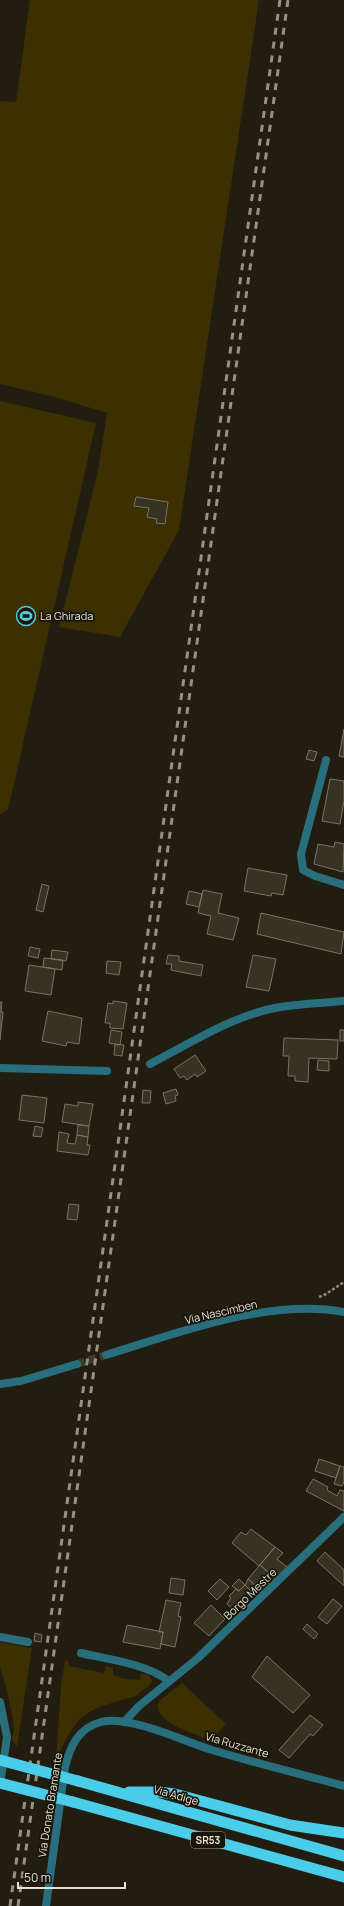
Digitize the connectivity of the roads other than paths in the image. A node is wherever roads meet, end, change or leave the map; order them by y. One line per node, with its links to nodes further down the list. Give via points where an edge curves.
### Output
1 (326, 760): 2 (street, via 301,854 303,870)
2 (344, 885)
3 (344, 1001): 4 (street, via 279,1008 247,1017 218,1028)
4 (150, 1064)
5 (0, 1068): 6 (street)
6 (108, 1070)
7 (344, 1312): 8 (street, Via Nascimben, via 313,1308 254,1314 191,1329)
8 (106, 1355)
9 (77, 1364): 10 (street, via 21,1381)
10 (0, 1384)
11 (342, 1522): 15 (street, Borgo Mestre, via 198,1658)
12 (0, 1638): 13 (street)
13 (28, 1642)
14 (81, 1653): 15 (street, via 146,1668 158,1672)
15 (169, 1681): 17 (street, Borgo Mestre, via 130,1713)
16 (0, 1702): 19 (street, via 7,1737)
17 (124, 1722): 20 (street, Via Ruzzante, via 212,1750); 25 (street, Via Donato Bramante, via 112,1720 89,1727 80,1734 69,1752)
18 (0, 1760): 21 (highway, Via Adige / SR53, bridge)
19 (0, 1784): 24 (highway, SR53, bridge)
20 (344, 1786)
21 (117, 1792): 22 (highway, via 167,1793 290,1825); 23 (highway, Via Adige / SR53)
22 (344, 1834)
23 (344, 1856)
24 (344, 1877)
25 (46, 1906)

